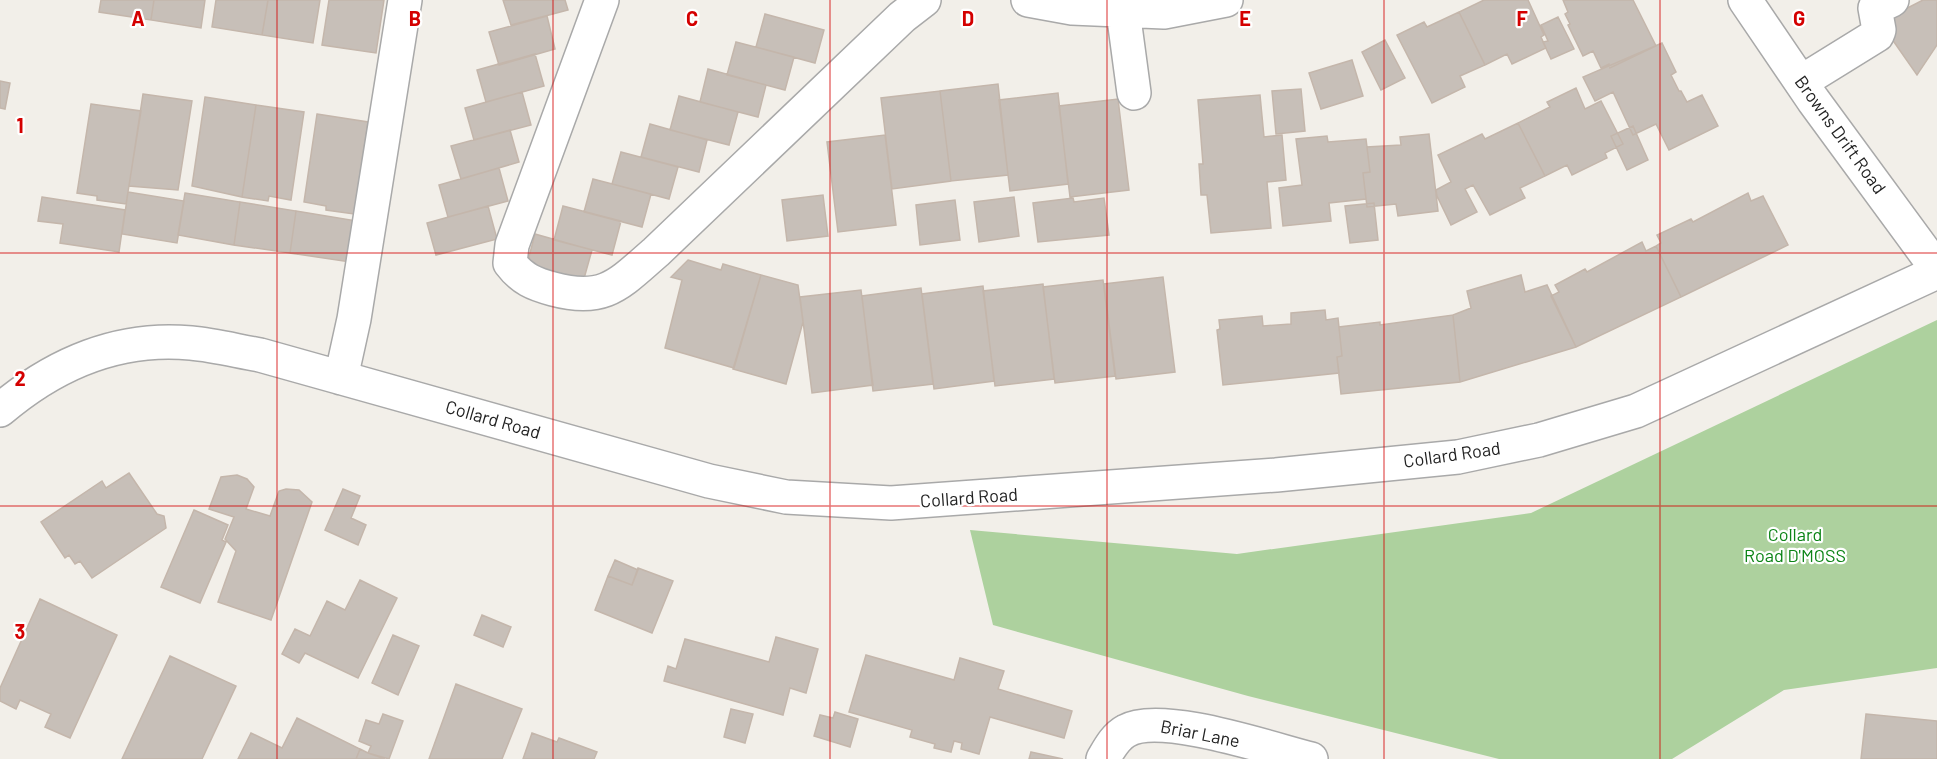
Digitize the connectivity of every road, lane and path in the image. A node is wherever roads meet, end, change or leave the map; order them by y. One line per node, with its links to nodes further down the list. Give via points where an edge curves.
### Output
1 (405, 0): 12 (street)
2 (602, 0): 3 (street, via 512,245 510,264 531,283 586,295 620,284)
3 (924, 0)
4 (1028, 0): 8 (street)
5 (1226, 0): 8 (street, via 1164,12)
6 (1745, 0): 9 (street, Browns Drift Road)
7 (1892, 0): 9 (street, via 1875,8 1877,34)
8 (1123, 11): 10 (street)
9 (1802, 82): 11 (street, Browns Drift Road)
10 (1134, 93)
11 (1937, 271): 12 (street, Collard Road, via 1636,411 1539,440 1447,458 1276,475 891,503 786,496 709,481)
12 (341, 378): 13 (street, Collard Road, via 260,355 191,343 139,343 96,353 64,366 29,385)
13 (0, 410)
14 (1102, 759): 15 (street, Briar Lane, via 1127,730 1158,724)
15 (1311, 759)

